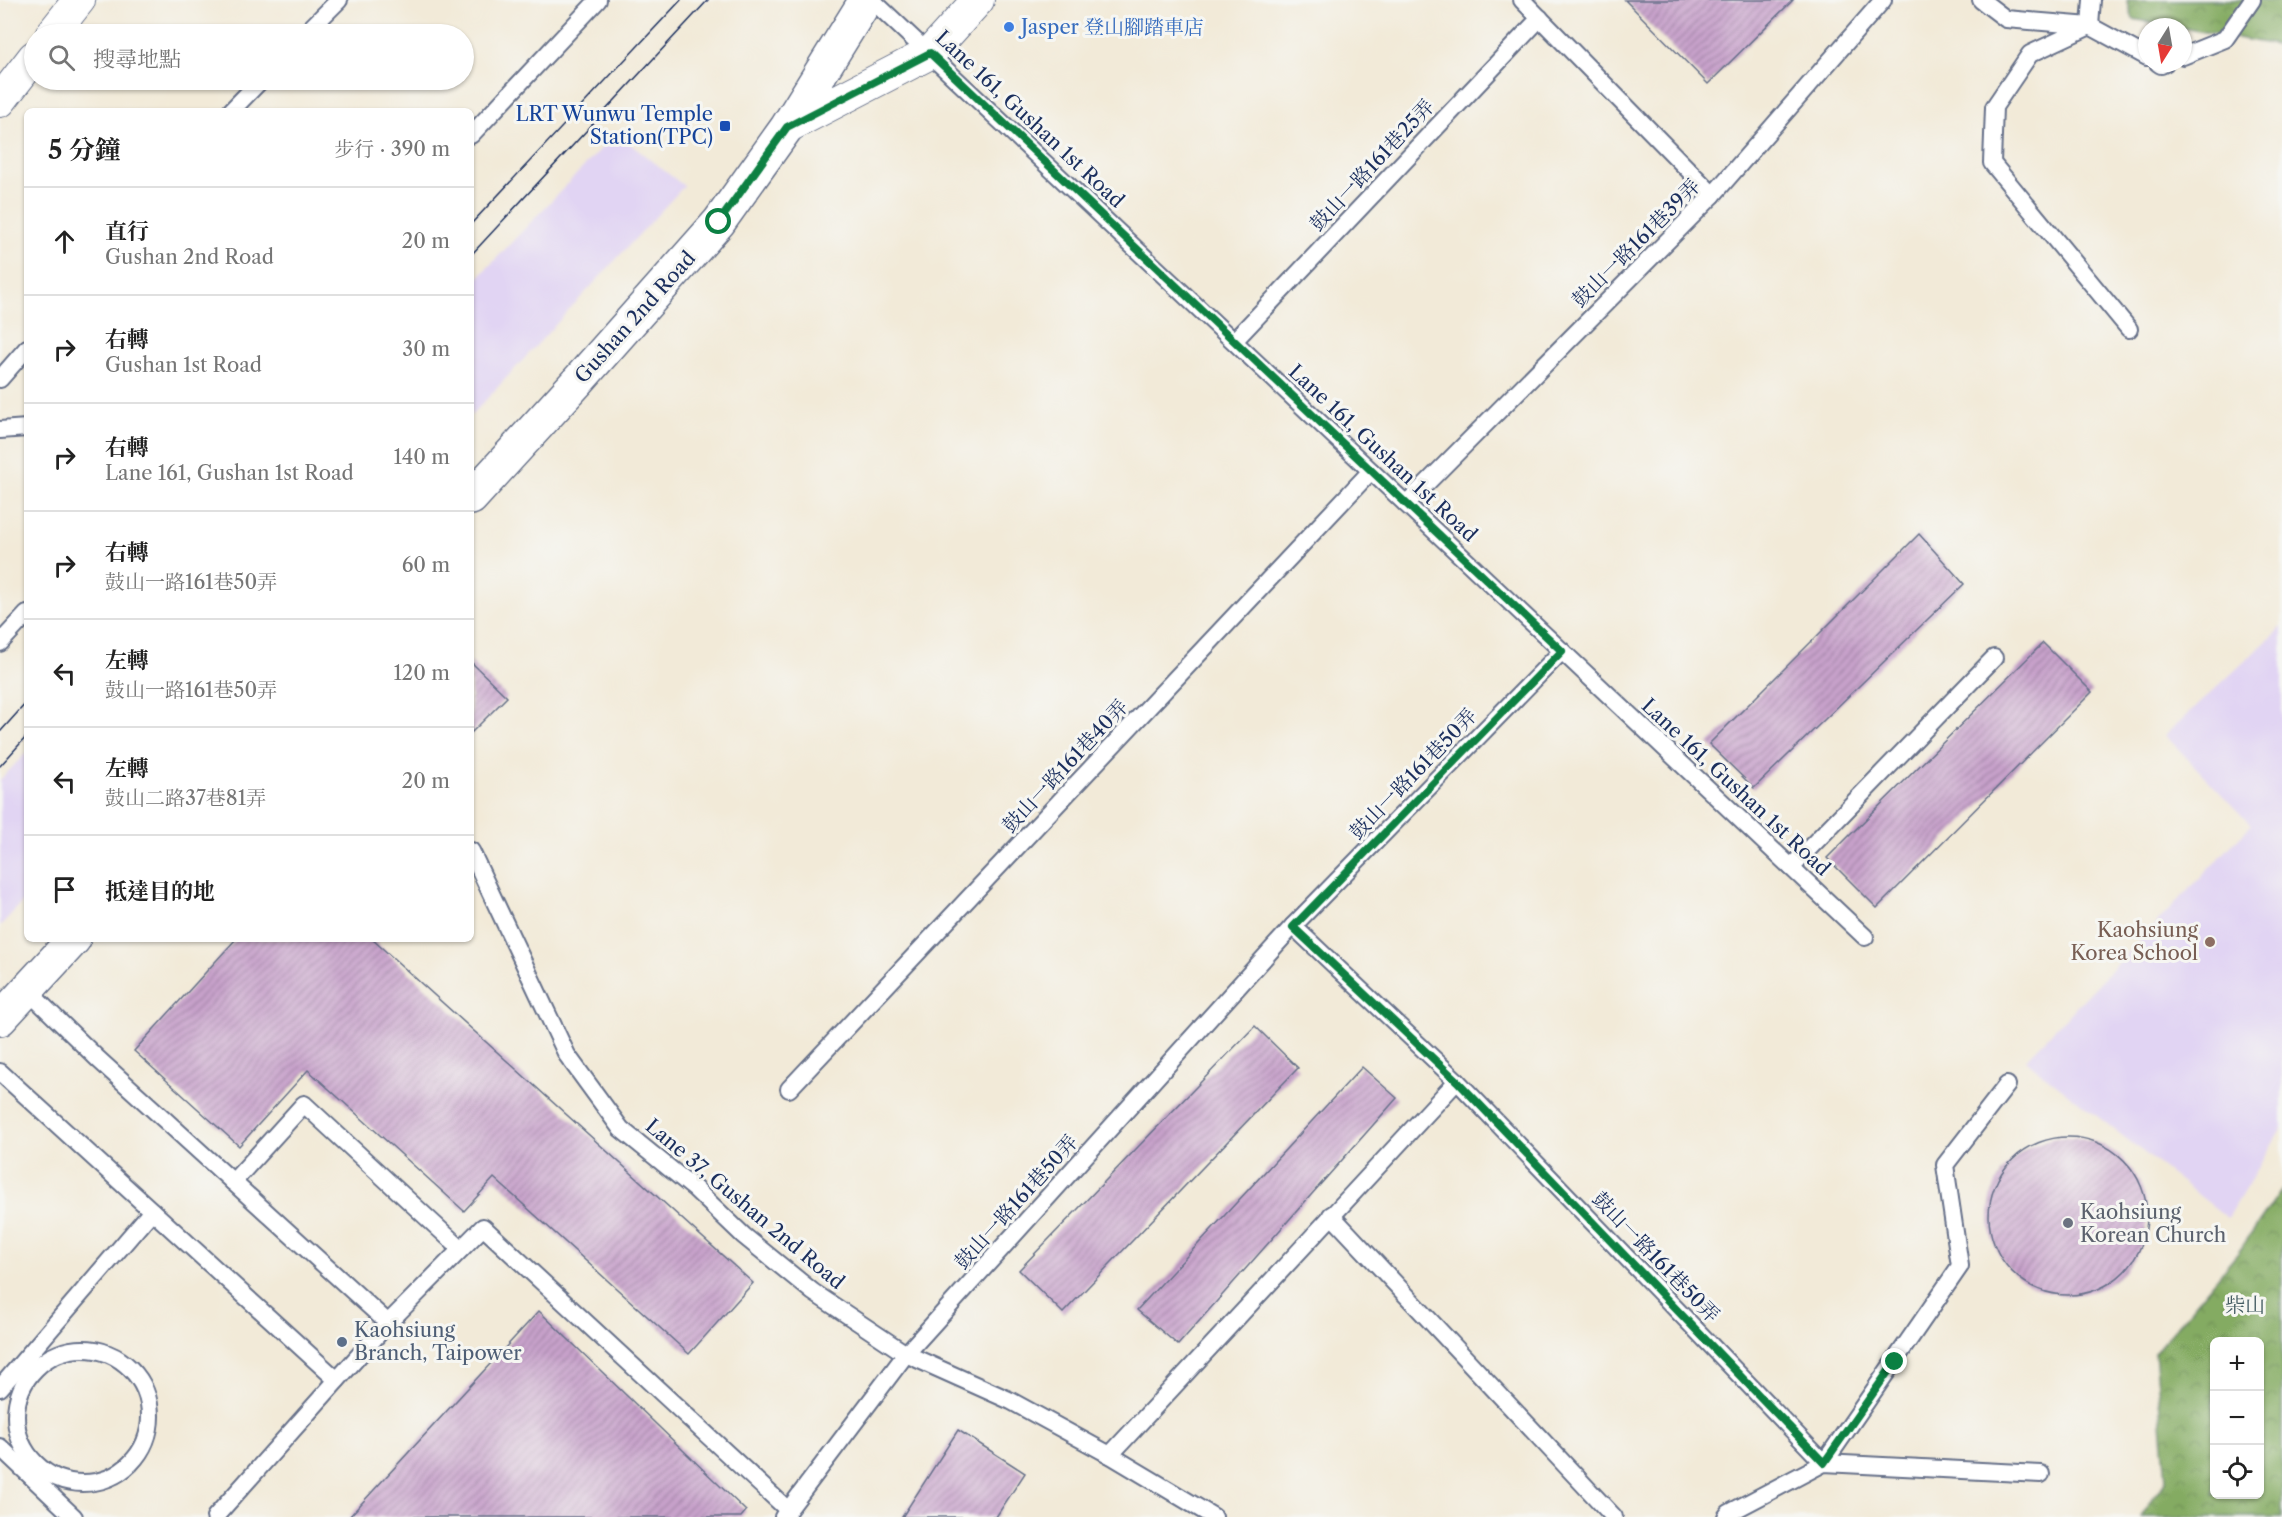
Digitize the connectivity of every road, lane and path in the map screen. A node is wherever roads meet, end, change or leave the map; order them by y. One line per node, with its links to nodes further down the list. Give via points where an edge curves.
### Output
1 (79, 0): 13 (street)
2 (339, 0): 14 (lane)
3 (598, 0): 24 (lane)
4 (866, 0): 23 (street, Gushan 2nd Road)
5 (872, 0): 18 (lane, Lane 161, Gushan 1st Road)
6 (978, 0): 18 (street)
7 (1522, 0): 12 (lane)
8 (1883, 0): 25 (lane, 鼓山一路161巷39弄)
9 (1981, 0): 15 (lane, via 2006,19)
10 (2092, 0): 15 (lane)
11 (2252, 0): 17 (lane, via 2225,39)
12 (1540, 18): 25 (lane); 27 (lane, 鼓山一路161巷25弄)
13 (60, 24)
14 (315, 24)
15 (2090, 26): 16 (lane); 26 (lane, via 2030,54 1994,107 1992,163)
16 (2138, 52)
17 (2192, 52)
18 (930, 53): 23 (street); 27 (lane, Lane 161, Gushan 1st Road)
19 (24, 70): 21 (street)
20 (254, 90): 22 (lane)
21 (0, 101)
22 (241, 107)
23 (787, 127): 33 (street, Gushan 2nd Road, via 719,222)
24 (474, 132)
25 (1713, 195): 34 (lane, 鼓山一路161巷39弄)
26 (2129, 329)
27 (1234, 341): 32 (lane, Lane 161, Gushan 1st Road)
28 (24, 351): 29 (lane)
29 (0, 379)
30 (24, 428): 31 (lane)
31 (0, 430)
32 (1371, 471): 34 (lane, Lane 161, Gushan 1st Road); 49 (lane, 鼓山一路161巷40弄)
33 (474, 495)
34 (1406, 504): 37 (lane, Lane 161, Gushan 1st Road)
35 (24, 617): 36 (lane)
36 (0, 643)
37 (1562, 651): 40 (lane, Lane 161, Gushan 1st Road); 41 (lane, 鼓山一路161巷50弄)
38 (1994, 658): 40 (lane)
39 (474, 857): 56 (lane, Lane 37, Gushan 2nd Road, via 567,1055 621,1129 813,1292)
40 (1791, 867): 42 (lane, Lane 161, Gushan 1st Road)
41 (1293, 927): 47 (lane, 鼓山一路161巷50弄); 56 (lane, 鼓山一路161巷50弄)
42 (1865, 938)
43 (71, 942): 44 (street)
44 (28, 990): 45 (street); 50 (lane)
45 (0, 1019)
46 (0, 1072): 51 (lane)
47 (1457, 1081): 52 (lane); 64 (lane, 鼓山一路161巷50弄)
48 (2007, 1084): 64 (lane, via 1945,1165 1960,1266)
49 (789, 1089)
50 (233, 1182): 53 (lane, via 304,1104); 54 (lane)
51 (152, 1212): 55 (lane); 58 (lane)
52 (1331, 1215): 63 (lane); 72 (lane)
53 (462, 1249): 54 (lane); 68 (lane, via 483,1227)
54 (388, 1323): 58 (lane)
55 (41, 1340): 57 (lane); 59 (lane)
56 (906, 1354): 63 (lane, Lane 37, Gushan 2nd Road, via 1011,1401); 68 (lane, 鼓山一路161巷50弄)
57 (32, 1370): 60 (lane); 66 (lane, via 49,1356 69,1349 90,1348 111,1354 129,1366 144,1384 151,1406 150,1429 141,1451 126,1468 106,1480 83,1483)
58 (337, 1380): 70 (lane)
59 (0, 1388)
60 (20, 1388): 61 (lane); 66 (lane, via 16,1430 24,1450 39,1468)
61 (0, 1392)
62 (0, 1446): 67 (lane)
63 (1110, 1455): 71 (lane, Lane 37, Gushan 2nd Road)
64 (1824, 1463): 65 (lane); 73 (lane)
65 (2041, 1474)
66 (60, 1479): 67 (lane)
67 (49, 1493): 69 (lane)
68 (786, 1513)
69 (74, 1517)
70 (215, 1517)
71 (1214, 1517)
72 (1614, 1517)
73 (1726, 1517)

